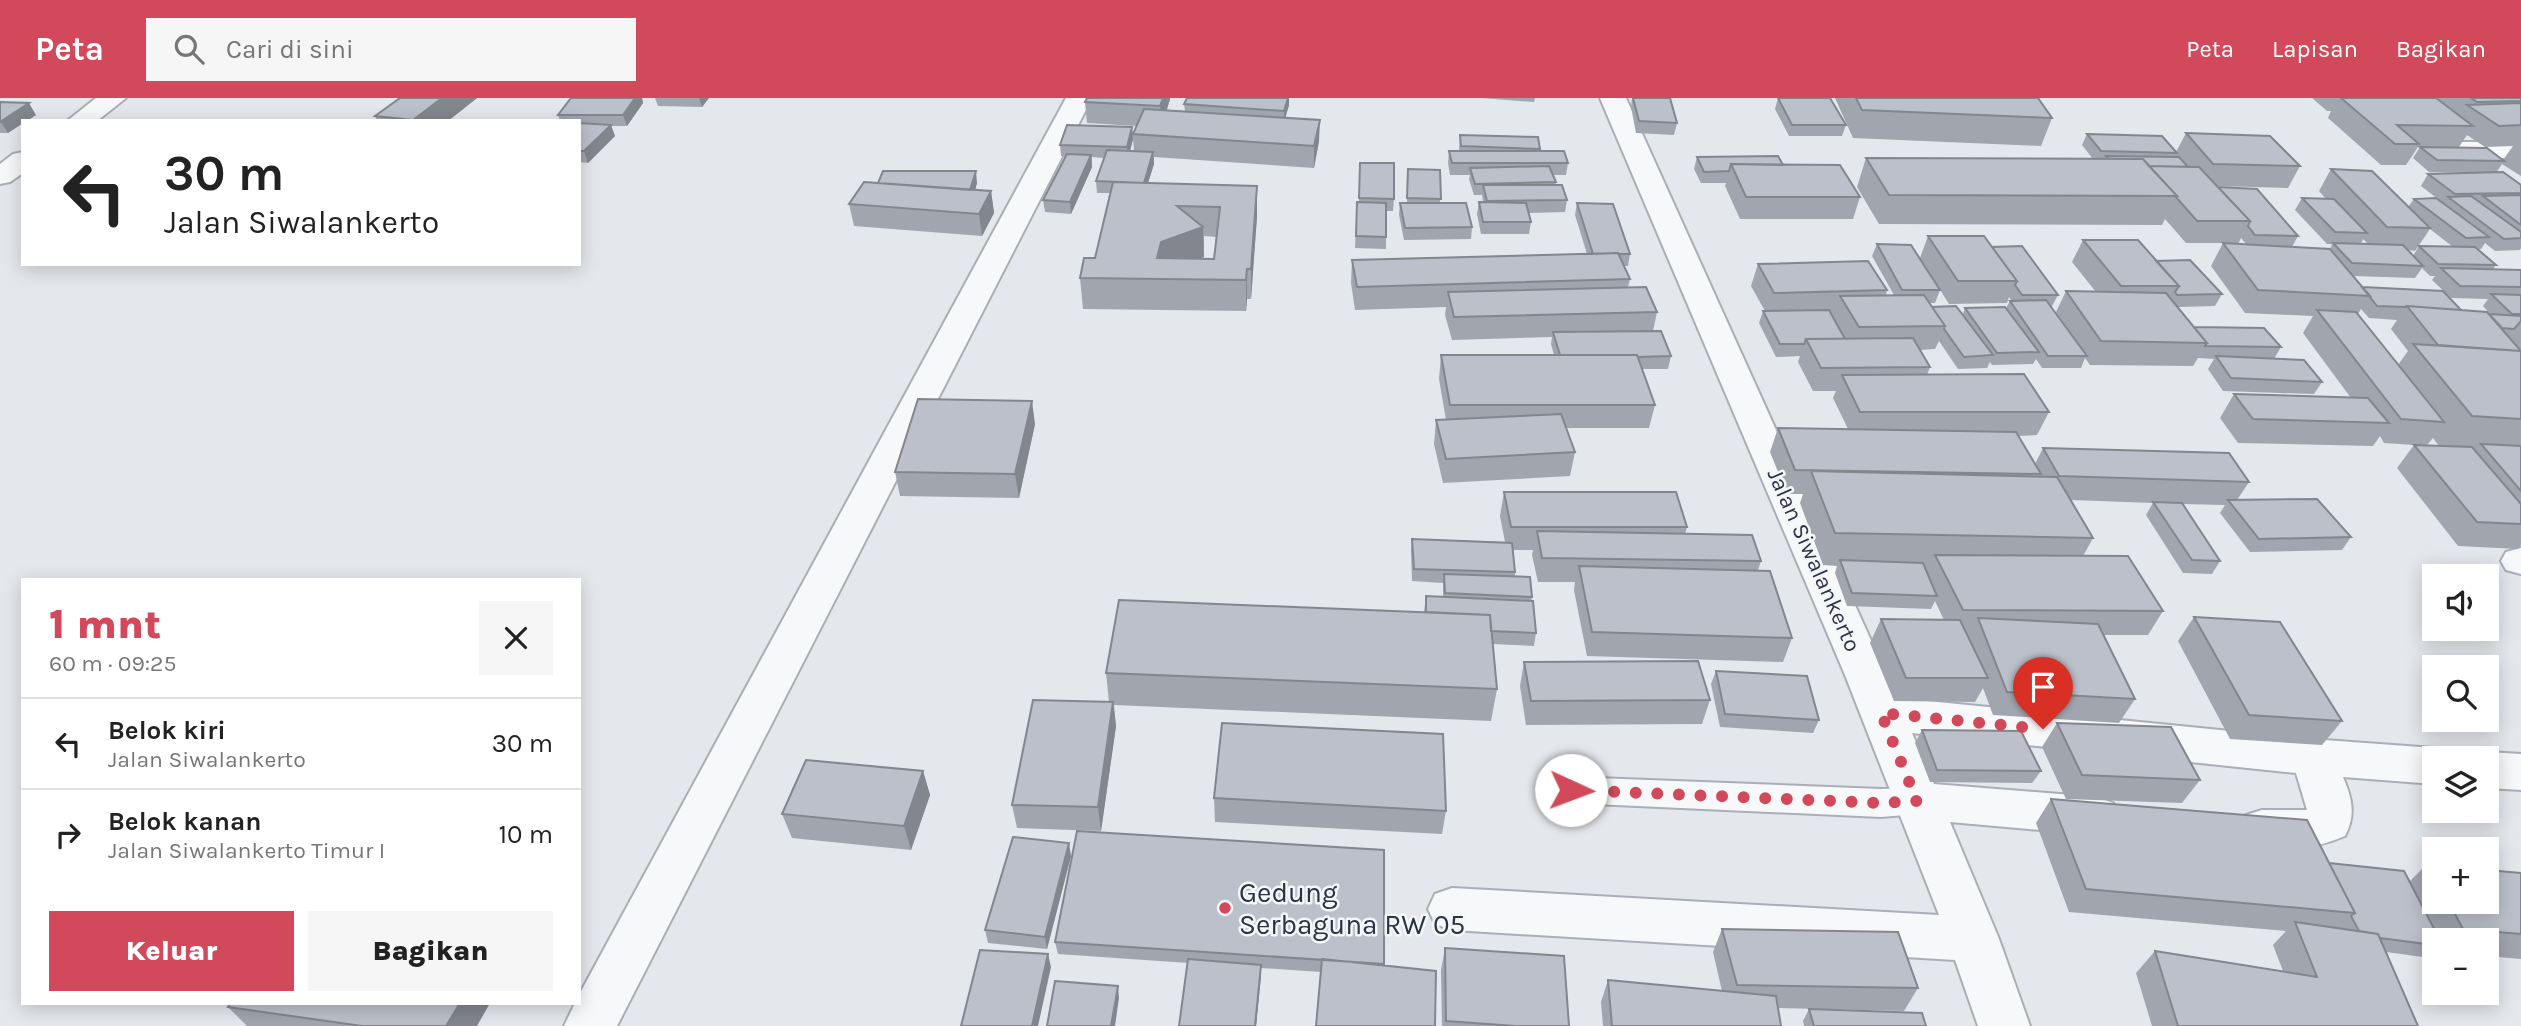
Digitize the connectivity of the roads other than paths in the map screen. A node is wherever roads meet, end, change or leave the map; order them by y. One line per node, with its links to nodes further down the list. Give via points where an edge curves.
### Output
1 (113, 98): 4 (street)
2 (1079, 98): 20 (street)
3 (1613, 98): 9 (street, Jalan Siwalankerto)
4 (83, 119)
5 (2418, 150): 6 (street)
6 (2521, 150)
7 (21, 161): 8 (street)
8 (0, 176)
9 (1881, 713): 10 (street); 15 (street, Jalan Siwalankerto)
10 (2311, 757): 11 (street); 17 (street, via 2326,789 2329,823 2301,832)
11 (2422, 765)
12 (2499, 771): 13 (street)
13 (2521, 772)
14 (1571, 790): 15 (lane)
15 (1917, 801): 16 (street); 19 (street, Jalan Siwalankerto)
16 (2133, 818)
17 (2227, 826)
18 (1452, 909): 19 (street)
19 (1973, 939): 21 (street, Jalan Siwalankerto)
20 (590, 1026)
21 (2004, 1026)

